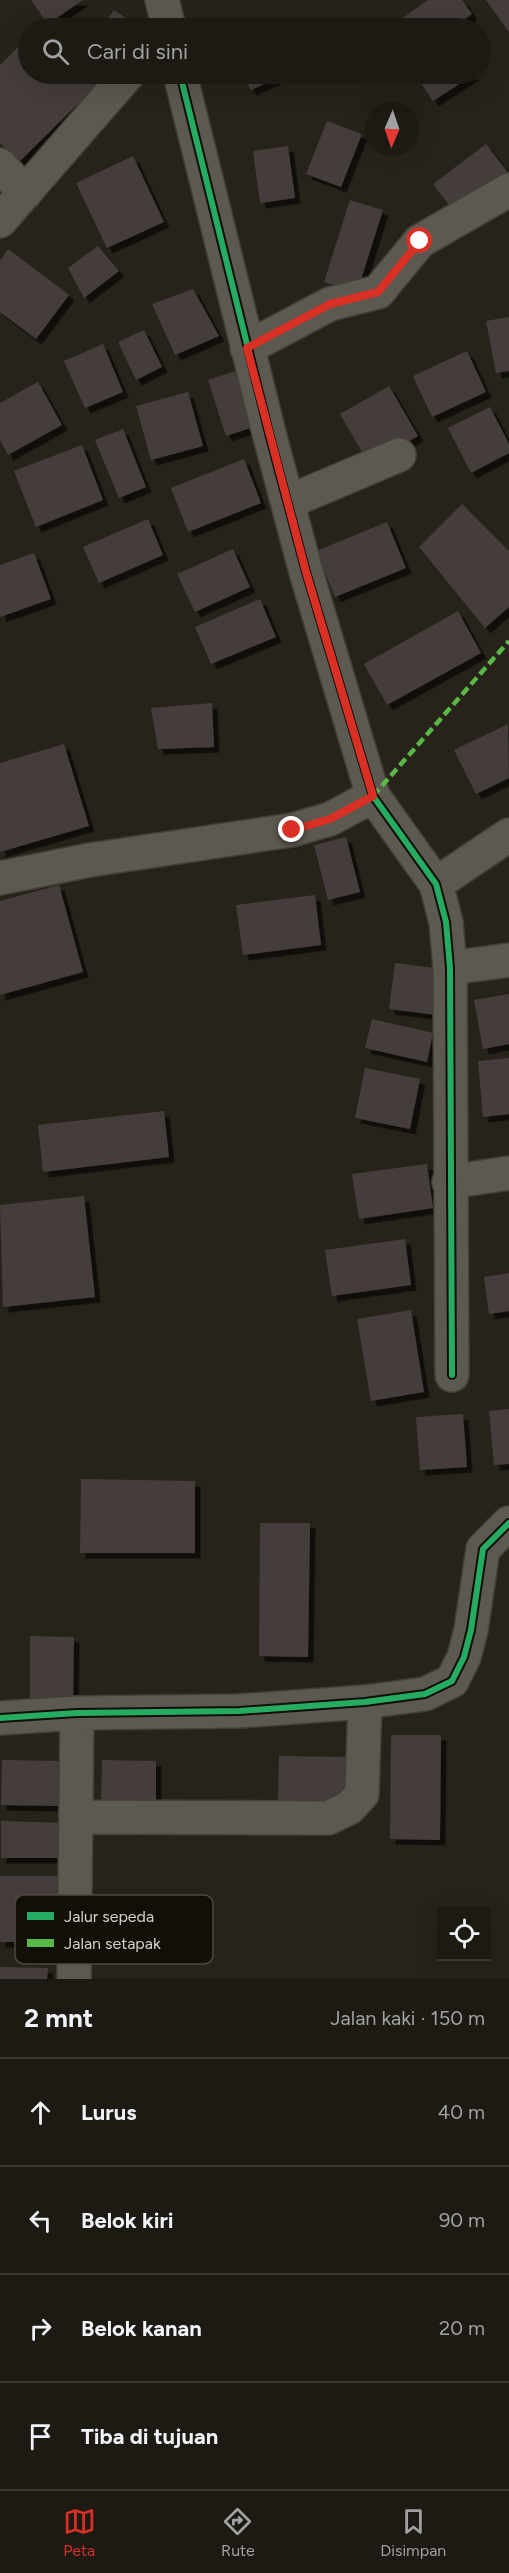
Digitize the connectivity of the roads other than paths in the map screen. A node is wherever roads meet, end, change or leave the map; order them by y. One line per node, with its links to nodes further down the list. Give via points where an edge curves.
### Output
1 (119, 84): 5 (street)
2 (182, 84): 7 (street)
3 (0, 165): 5 (street)
4 (509, 190): 7 (street, via 420,241 378,292 330,304)
5 (25, 193): 6 (street)
6 (0, 221)
7 (247, 348): 9 (street)
8 (399, 455): 9 (street)
9 (288, 502): 10 (street)
10 (373, 796): 12 (street, via 330,819 292,830 90,860); 13 (street)
11 (509, 835): 13 (street)
12 (0, 878)
13 (436, 884): 15 (street, via 446,922)
14 (509, 960): 15 (street)
15 (450, 968): 17 (street)
16 (509, 1173): 17 (street)
17 (450, 1182): 18 (street)
18 (452, 1375)
19 (509, 1523): 20 (street, via 483,1549 471,1630 452,1681 425,1694)
20 (365, 1702): 21 (street, via 239,1711); 23 (street, via 362,1794 349,1808 328,1818)
21 (77, 1713): 22 (street); 23 (street)
22 (0, 1718)
23 (76, 1817): 24 (street)
24 (75, 1895)
25 (74, 1964): 26 (street)
26 (74, 1979)

